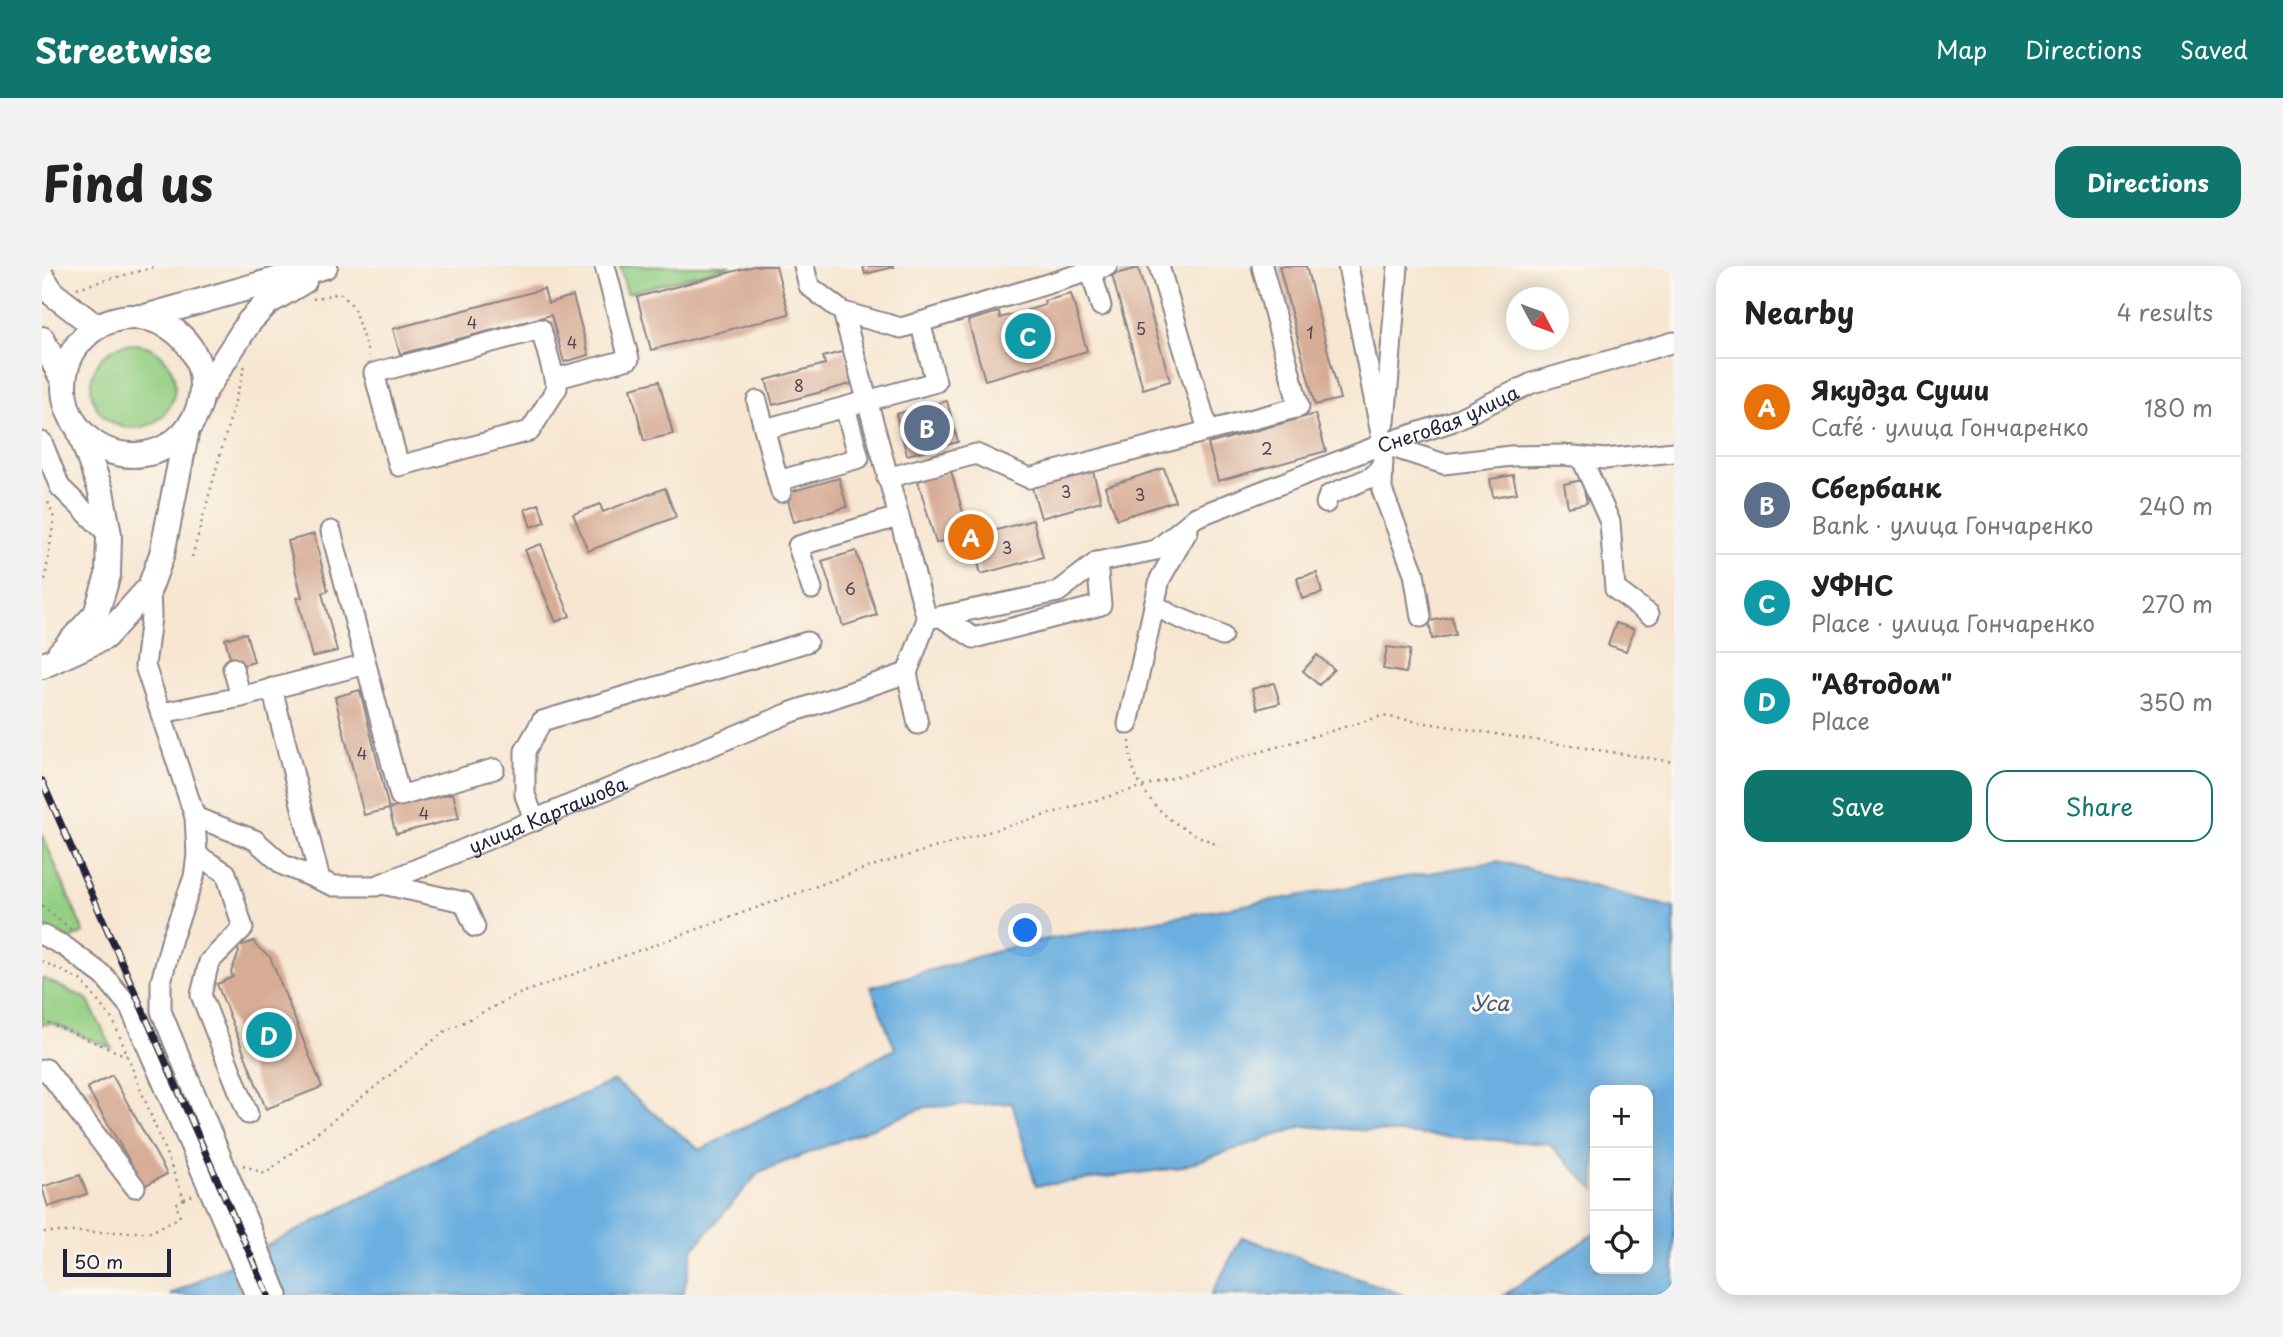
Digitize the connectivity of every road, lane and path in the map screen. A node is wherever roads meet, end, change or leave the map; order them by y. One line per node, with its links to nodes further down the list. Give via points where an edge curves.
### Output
1 (158, 266): 11 (path)
2 (327, 266): 15 (main road); 24 (main road, via 267,303 249,322)
3 (605, 266): 22 (street, via 629,359)
4 (804, 266): 14 (street, via 809,285)
5 (1159, 266): 31 (street)
6 (1262, 266): 31 (street, via 1299,407)
7 (1348, 266): 34 (street)
8 (1398, 266): 34 (street)
9 (1099, 269): 13 (street); 16 (street)
10 (42, 277): 17 (main road, via 53,294)
11 (69, 290)
12 (314, 299): 21 (path, via 340,293 353,306)
13 (1101, 306)
14 (844, 312): 16 (street, via 901,328); 26 (street)
15 (145, 317): 17 (main road, via 111,320); 24 (main road, via 165,324 189,345 202,374)
16 (920, 322): 26 (street, via 936,382)
17 (96, 327): 23 (main road, via 74,351)
18 (42, 339): 23 (main road)
19 (1674, 342): 34 (street, Снеговая улица, via 1532,383)
20 (248, 354): 43 (path)
21 (374, 373): 22 (street, via 541,329); 22 (street, via 399,466 530,431 557,388)
22 (554, 379)
23 (64, 382): 28 (main road, via 67,407)
24 (202, 396): 29 (main road)
25 (757, 401): 30 (street)
26 (866, 401): 27 (street); 36 (street)
27 (845, 407): 30 (street); 30 (street, via 859,458 779,487)
28 (78, 429): 29 (main road, via 93,443 132,455 153,452); 42 (main road, via 101,491)
29 (187, 429): 46 (main road, via 162,554)
30 (765, 429)
31 (1208, 430): 36 (street, via 1029,478 976,454)
32 (42, 442): 42 (street, via 61,488)
33 (1674, 452): 35 (street, Снеговая улица)
34 (1383, 454): 35 (street, Снеговая улица, via 1444,464 1511,456); 38 (street, via 1374,476 1329,495); 40 (street); 50 (street, via 1382,490 1414,573)
35 (1581, 457): 49 (street, via 1610,522 1615,589)
36 (887, 478): 39 (street)
37 (46, 497): 45 (path, via 54,518)
38 (1326, 503)
39 (898, 517): 47 (street, via 798,546); 51 (street, via 919,589)
40 (1196, 517): 44 (street, via 1156,550); 48 (street, via 1160,579)
41 (331, 531): 55 (street)
42 (109, 535): 54 (main road, via 107,575 96,614)
43 (192, 557)
44 (1097, 562): 51 (street, via 1058,592); 51 (street, via 1101,605 974,638)
45 (42, 586)
46 (150, 587): 54 (main road, via 104,637); 60 (street, via 145,666)
47 (812, 589)
48 (1154, 604): 52 (street); 62 (street)
49 (1649, 614)
50 (1421, 617)
51 (934, 618): 57 (street)
52 (1222, 636)
53 (807, 642): 66 (street, via 541,721 525,751 525,795)
54 (47, 664)
55 (366, 664): 58 (street); 64 (street, via 400,796)
56 (233, 668): 59 (street)
57 (907, 673): 61 (street); 66 (street, улица Карташова, via 792,712)
58 (271, 688): 59 (street); 68 (street)
59 (241, 697): 60 (street)
60 (162, 713): 65 (street)
61 (918, 724)
62 (1128, 724)
63 (1674, 762): 77 (path, via 1382,716 869,867 519,994 443,1032)
64 (494, 769)
65 (195, 817): 67 (street); 68 (street, улица Карташова, via 256,840 283,865)
66 (535, 821): 69 (street, улица Карташова)
67 (197, 855): 76 (street, via 226,873 243,928 209,961 201,995); 83 (street, via 161,982 161,1011)
68 (320, 880): 69 (street, улица Карташова, via 334,886)
69 (382, 884): 70 (street, via 464,902)
70 (475, 927)
71 (42, 935): 82 (street, via 104,976 130,1007)
72 (42, 961): 74 (path, via 82,981 114,1021)
73 (42, 1020): 74 (path)
74 (127, 1056): 80 (path)
75 (42, 1071): 78 (street, via 46,1069)
76 (248, 1114)
77 (265, 1174)
78 (135, 1187)
79 (194, 1194): 80 (path)
80 (184, 1199): 81 (path, via 176,1205 180,1217 150,1232)
81 (42, 1232)
82 (256, 1295)
83 (278, 1295)

